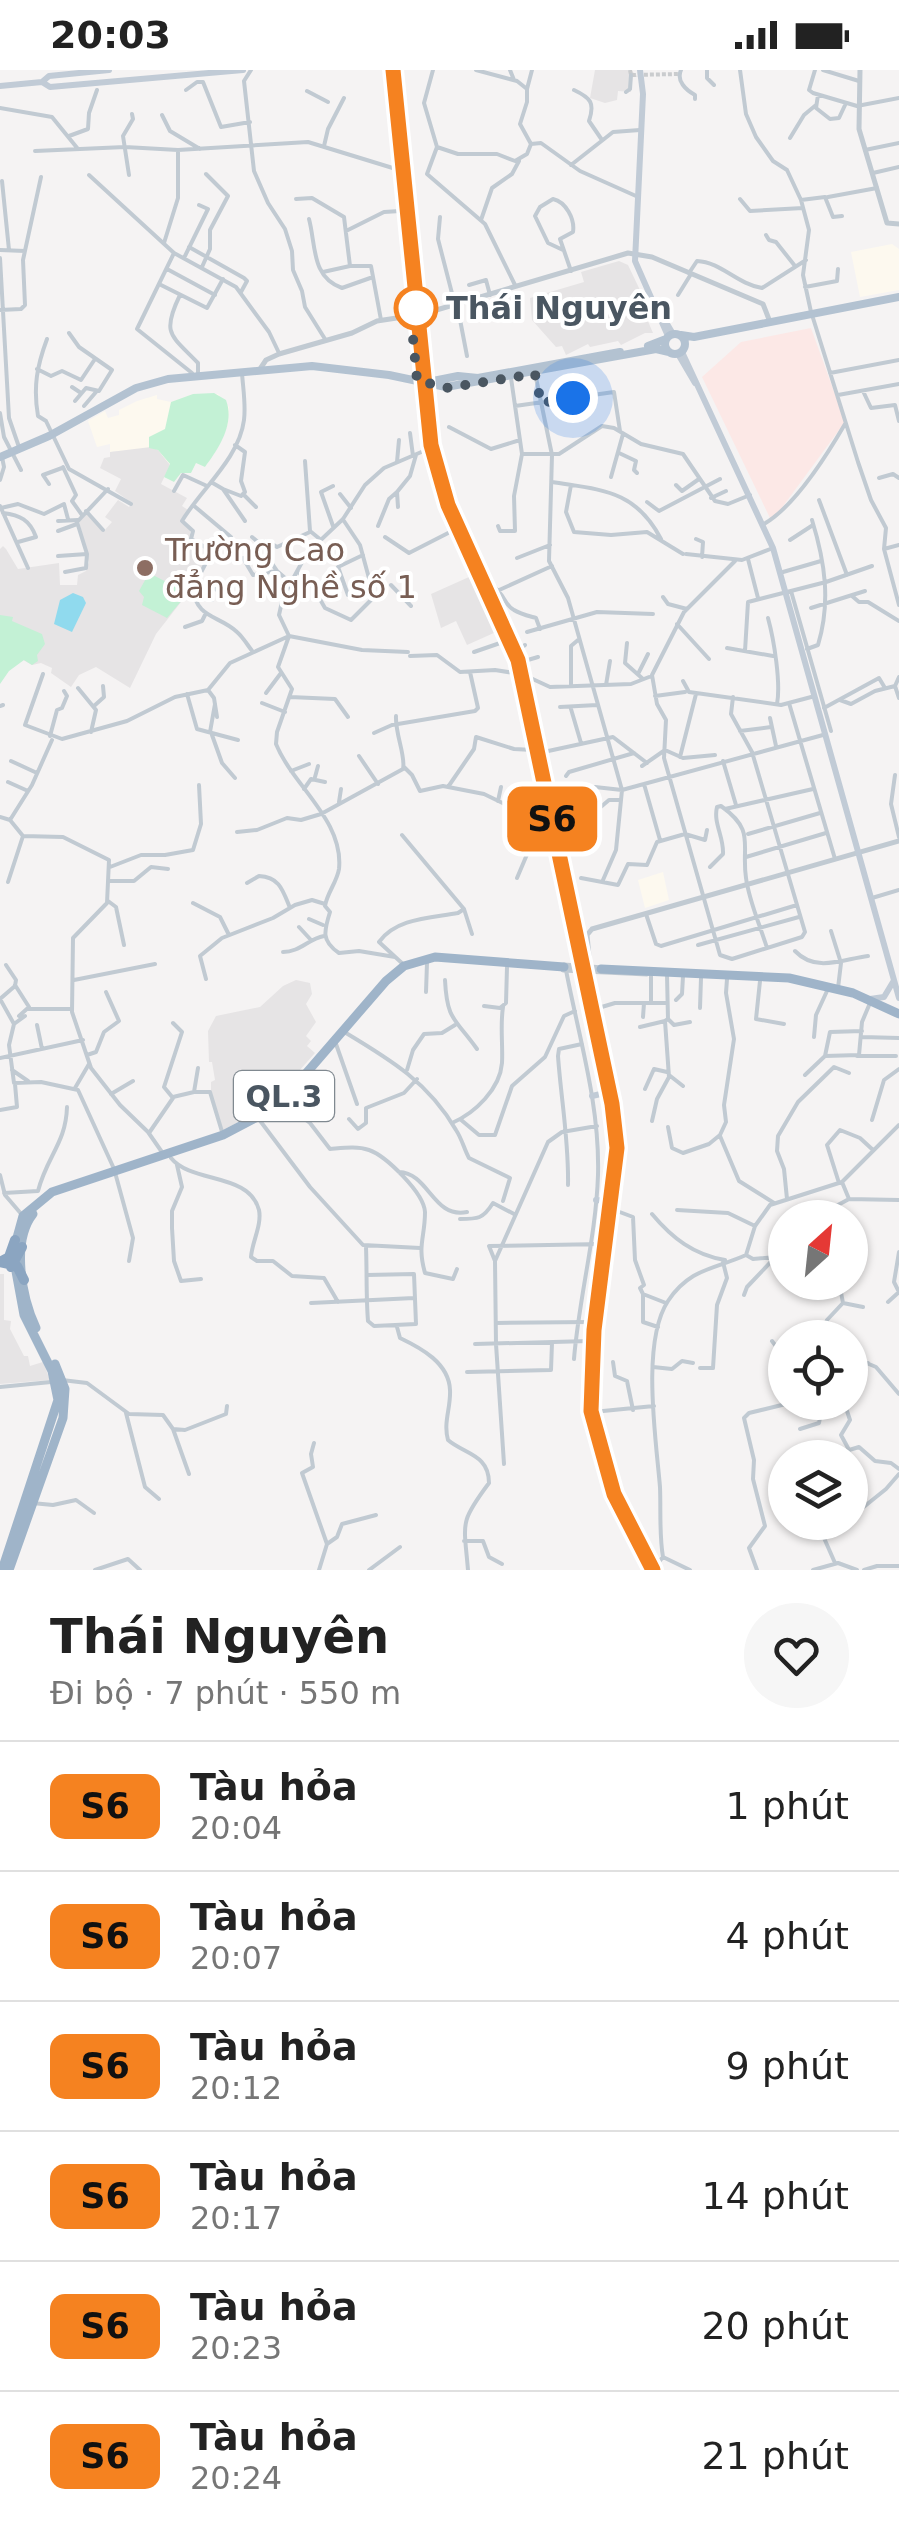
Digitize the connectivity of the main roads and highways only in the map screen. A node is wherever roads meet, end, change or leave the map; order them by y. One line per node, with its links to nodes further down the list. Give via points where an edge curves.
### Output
1 (109, 70): 4 (main road)
2 (243, 70): 4 (main road, via 50,87)
3 (640, 70): 9 (main road, via 634,252)
4 (42, 82): 5 (main road)
5 (0, 86)
6 (899, 299): 7 (main road)
7 (812, 316): 8 (main road); 8 (main road)
8 (749, 328): 9 (main road); 10 (main road)
9 (672, 336): 10 (main road); 10 (main road); 11 (main road)
10 (678, 351): 11 (main road); 20 (main road, via 764,524 788,591)
11 (578, 362): 12 (main road); 12 (main road, via 454,387)
12 (427, 382): 13 (main road, via 319,367 168,379 136,388)
13 (8, 454)
14 (513, 965): 15 (highway, QL.3); 15 (highway, QL.3, via 435,957); 16 (highway, QL.3)
15 (406, 968): 27 (highway, QL.3)
16 (565, 968)
17 (579, 968): 22 (main road)
18 (596, 970): 19 (highway)
19 (648, 973): 21 (highway); 21 (highway)
20 (893, 976): 23 (main road); 25 (main road, via 884,997)
21 (812, 982): 25 (highway)
22 (584, 996): 24 (main road); 28 (main road)
23 (899, 998)
24 (572, 999)
25 (869, 1001): 26 (highway)
26 (899, 1014)
27 (344, 1031): 30 (highway, QL.3, via 265,1113); 30 (highway, QL.3, via 261,1122)
28 (605, 1094): 29 (main road); 32 (main road)
29 (592, 1096)
30 (170, 1159): 33 (highway, QL.3, via 57,1194 26,1218)
31 (596, 1200): 32 (main road)
32 (608, 1201): 39 (main road, via 590,1322 591,1436 607,1489)
33 (18, 1244): 34 (highway); 35 (highway); 36 (highway)
34 (15, 1264): 35 (highway); 36 (highway)
35 (0, 1265): 36 (highway)
36 (20, 1280): 37 (highway, via 24,1315 59,1380 64,1408)
37 (55, 1428): 38 (highway); 38 (highway)
38 (6, 1570)
39 (649, 1570)

